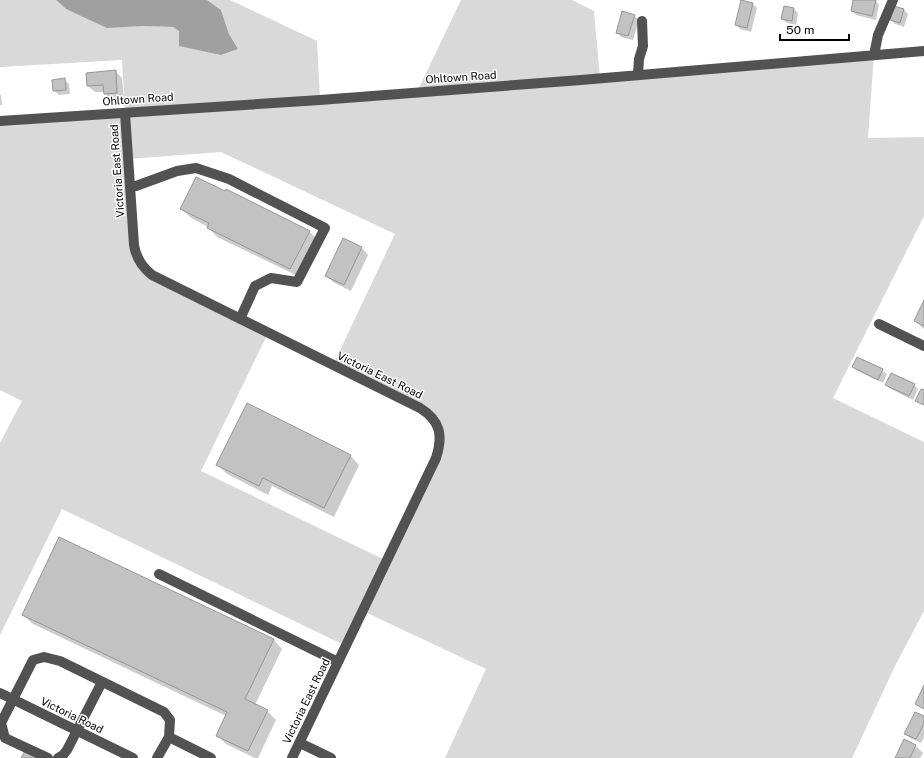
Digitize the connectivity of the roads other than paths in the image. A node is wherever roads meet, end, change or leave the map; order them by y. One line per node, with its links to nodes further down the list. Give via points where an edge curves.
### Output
1 (893, 0): 4 (street, via 878,35)
2 (642, 21): 5 (street, via 643,46)
3 (924, 51): 4 (street, Ohltown Road)
4 (874, 55): 5 (street, Ohltown Road)
5 (638, 74): 6 (street, Ohltown Road)
6 (125, 113): 7 (street, Ohltown Road); 8 (street, Victoria East Road)
7 (0, 121)
8 (130, 187): 9 (street, Victoria East Road, via 135,252 145,269 152,275); 9 (street, via 177,171 196,168 229,179 325,228 297,282 271,278 254,286)
9 (240, 319): 13 (street, Victoria East Road, via 420,408 432,417 440,432 441,440 436,458)
10 (879, 324): 11 (street)
11 (924, 346)
12 (159, 574): 13 (street)
13 (338, 662): 19 (street, Victoria East Road)
14 (102, 682): 16 (street, via 60,661 44,657 33,660); 17 (street); 18 (street, via 164,712 170,720)
15 (0, 693): 16 (street, Victoria Road)
16 (12, 699): 17 (street, Victoria Road); 21 (street, via 1,723 5,738)
17 (77, 731): 20 (street, Victoria Road); 22 (street, via 67,750)
18 (169, 736): 24 (street); 25 (street)
19 (300, 743): 26 (street, Victoria East Road); 27 (street)
20 (116, 754): 23 (street, Victoria Road)
21 (48, 758)
22 (58, 758)
23 (133, 758)
24 (157, 758)
25 (211, 758)
26 (292, 758)
27 (331, 758)

